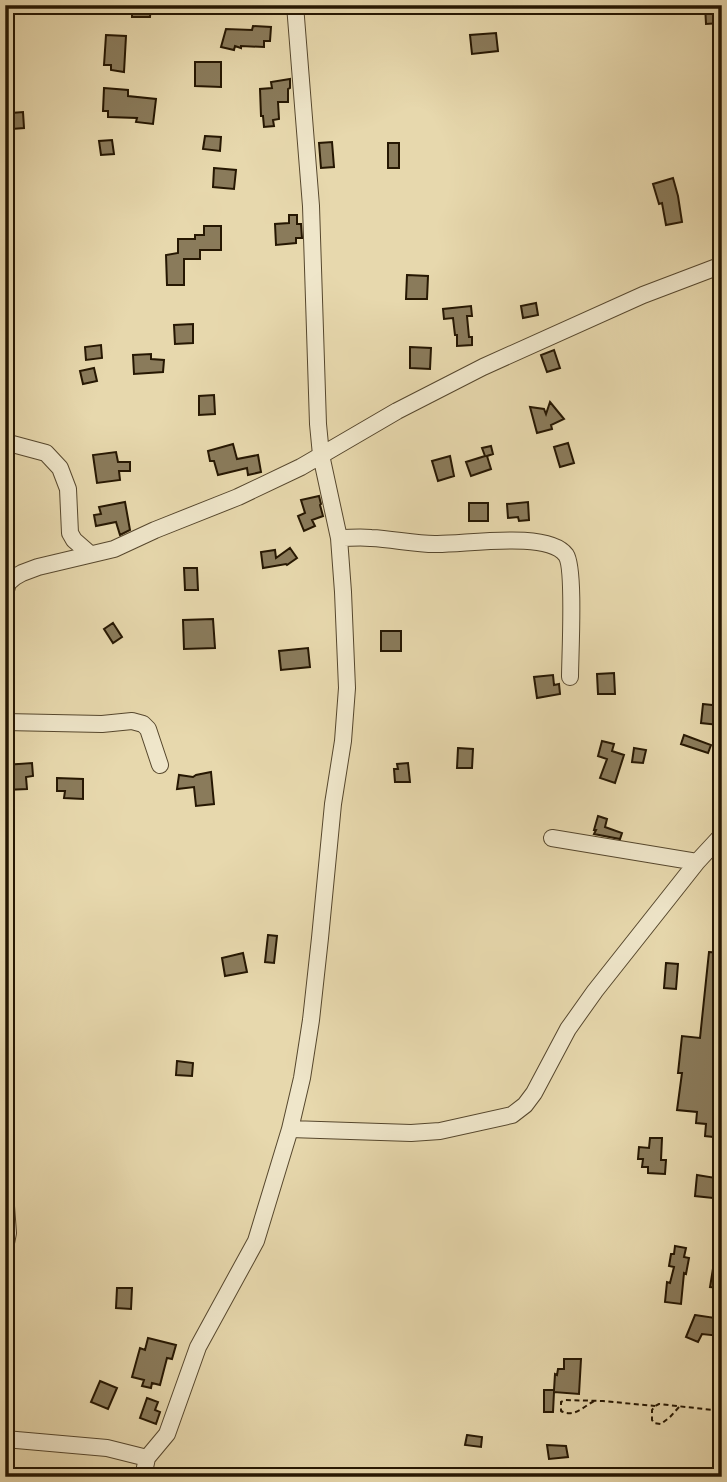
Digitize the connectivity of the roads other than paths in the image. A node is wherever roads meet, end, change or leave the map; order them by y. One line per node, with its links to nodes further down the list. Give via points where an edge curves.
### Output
1 (295, 5): 4 (street, via 310,193)
2 (722, 265): 4 (street, via 483,367)
3 (5, 442): 6 (street, via 46,453 60,468 68,489 71,533)
4 (321, 455): 5 (street); 6 (street, via 238,497 114,549)
5 (339, 538): 8 (street, via 433,544 526,541 559,549 567,557 570,575); 14 (street, via 345,718 311,1020)
6 (90, 554): 7 (street, via 22,573 8,583)
7 (5, 594)
8 (570, 677)
9 (5, 722): 10 (street, via 143,724)
10 (160, 765)
11 (722, 835): 13 (street)
12 (552, 838): 13 (street)
13 (697, 862): 14 (street, via 595,990 534,1093 512,1115 411,1133)
14 (290, 1129): 18 (street, via 256,1241 198,1347 167,1434)
15 (5, 1194): 16 (street)
16 (5, 1248)
17 (5, 1439): 18 (street, via 107,1448)
18 (147, 1458): 19 (street)
19 (143, 1477)

